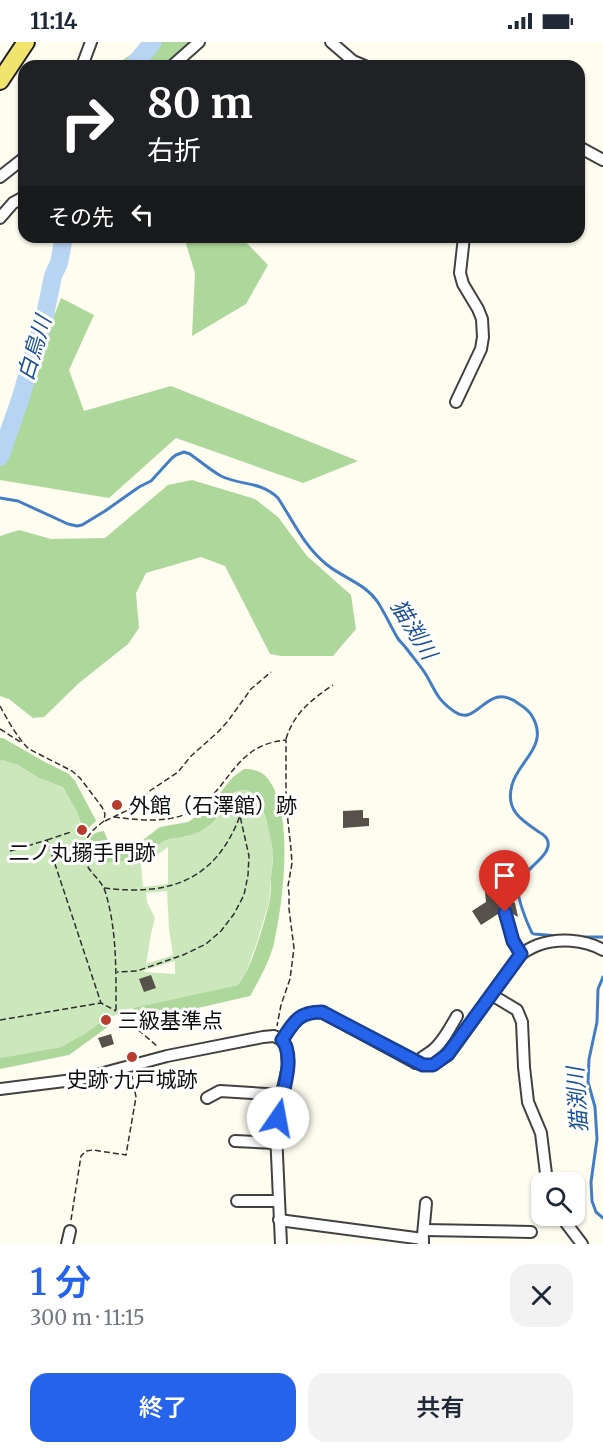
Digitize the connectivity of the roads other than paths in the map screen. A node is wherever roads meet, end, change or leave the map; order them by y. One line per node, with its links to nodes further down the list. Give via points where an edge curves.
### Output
1 (26, 42): 8 (main road)
2 (91, 42): 5 (street)
3 (199, 42): 6 (street)
4 (331, 42): 7 (street)
5 (84, 60)
6 (179, 60)
7 (352, 60)
8 (0, 81)
9 (585, 150): 10 (street)
10 (603, 160)
11 (18, 163): 12 (street)
12 (0, 177)
13 (18, 200): 14 (street)
14 (0, 218)
15 (463, 243): 16 (street, via 460,273 482,319 483,337)
16 (456, 402)
17 (505, 912): 19 (street)
18 (603, 950): 19 (street, via 561,940 537,945)
19 (521, 954): 20 (street)
20 (492, 995): 23 (street, via 448,1054 433,1065); 29 (street, via 517,1010 522,1022 528,1102 541,1133)
21 (458, 1016): 23 (street, via 434,1049)
22 (278, 1038): 23 (street, via 298,1017 322,1012); 24 (street, via 251,1039 81,1078); 25 (street, via 286,1046 288,1067)
23 (416, 1063)
24 (0, 1089)
25 (282, 1095): 26 (street, via 220,1091); 28 (street)
26 (207, 1098)
27 (235, 1141): 28 (street)
28 (276, 1143): 31 (street)
29 (546, 1172)
30 (237, 1201): 31 (street)
31 (279, 1201): 33 (street)
32 (426, 1203): 37 (street)
33 (279, 1220): 37 (street); 39 (street)
34 (568, 1226): 40 (street)
35 (70, 1231): 38 (street)
36 (531, 1232): 37 (street)
37 (423, 1237)
38 (68, 1244)
39 (280, 1244)
40 (582, 1244)

